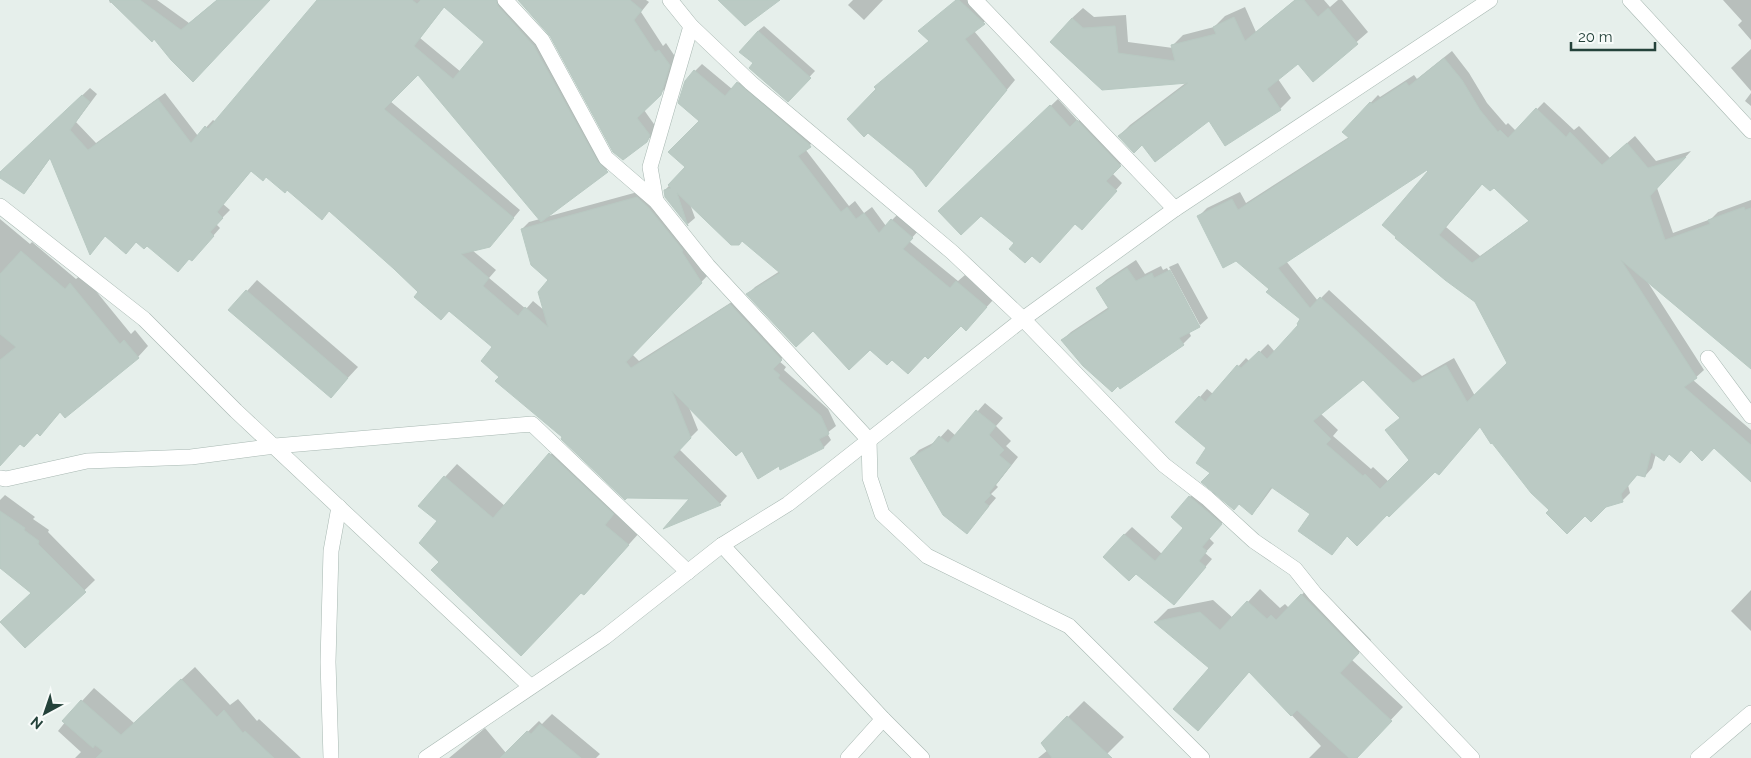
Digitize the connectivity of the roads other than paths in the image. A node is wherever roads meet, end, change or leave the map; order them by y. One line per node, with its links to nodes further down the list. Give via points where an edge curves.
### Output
1 (505, 0): 8 (street, via 542,40 606,158)
2 (670, 0): 6 (street)
3 (975, 0): 10 (street)
4 (1490, 0): 10 (street)
5 (1630, 0): 7 (street)
6 (691, 26): 8 (street, via 650,167); 11 (street, via 751,83 952,252)
7 (1751, 131)
8 (656, 201): 14 (street, via 708,266)
9 (0, 206): 15 (street, via 144,319)
10 (1175, 209): 11 (street)
11 (1023, 319): 14 (street); 28 (street, via 1164,465 1207,498 1254,541 1295,569)
12 (1708, 358): 13 (street)
13 (1751, 416)
14 (868, 440): 18 (street, via 788,504); 27 (street, via 870,478 882,514 927,556 1068,626)
15 (275, 446): 16 (street, via 190,458 87,461); 17 (street); 19 (street, via 532,424)
16 (0, 478)
17 (338, 507): 20 (street); 23 (street, via 331,550 328,662)
18 (722, 546): 19 (street); 22 (street)
19 (688, 572): 20 (street, via 605,637)
20 (530, 686): 24 (street)
21 (1751, 713): 29 (street)
22 (883, 719): 25 (street); 26 (street)
23 (331, 758)
24 (426, 758)
25 (848, 758)
26 (922, 758)
27 (1202, 758)
28 (1472, 758)
29 (1698, 758)

